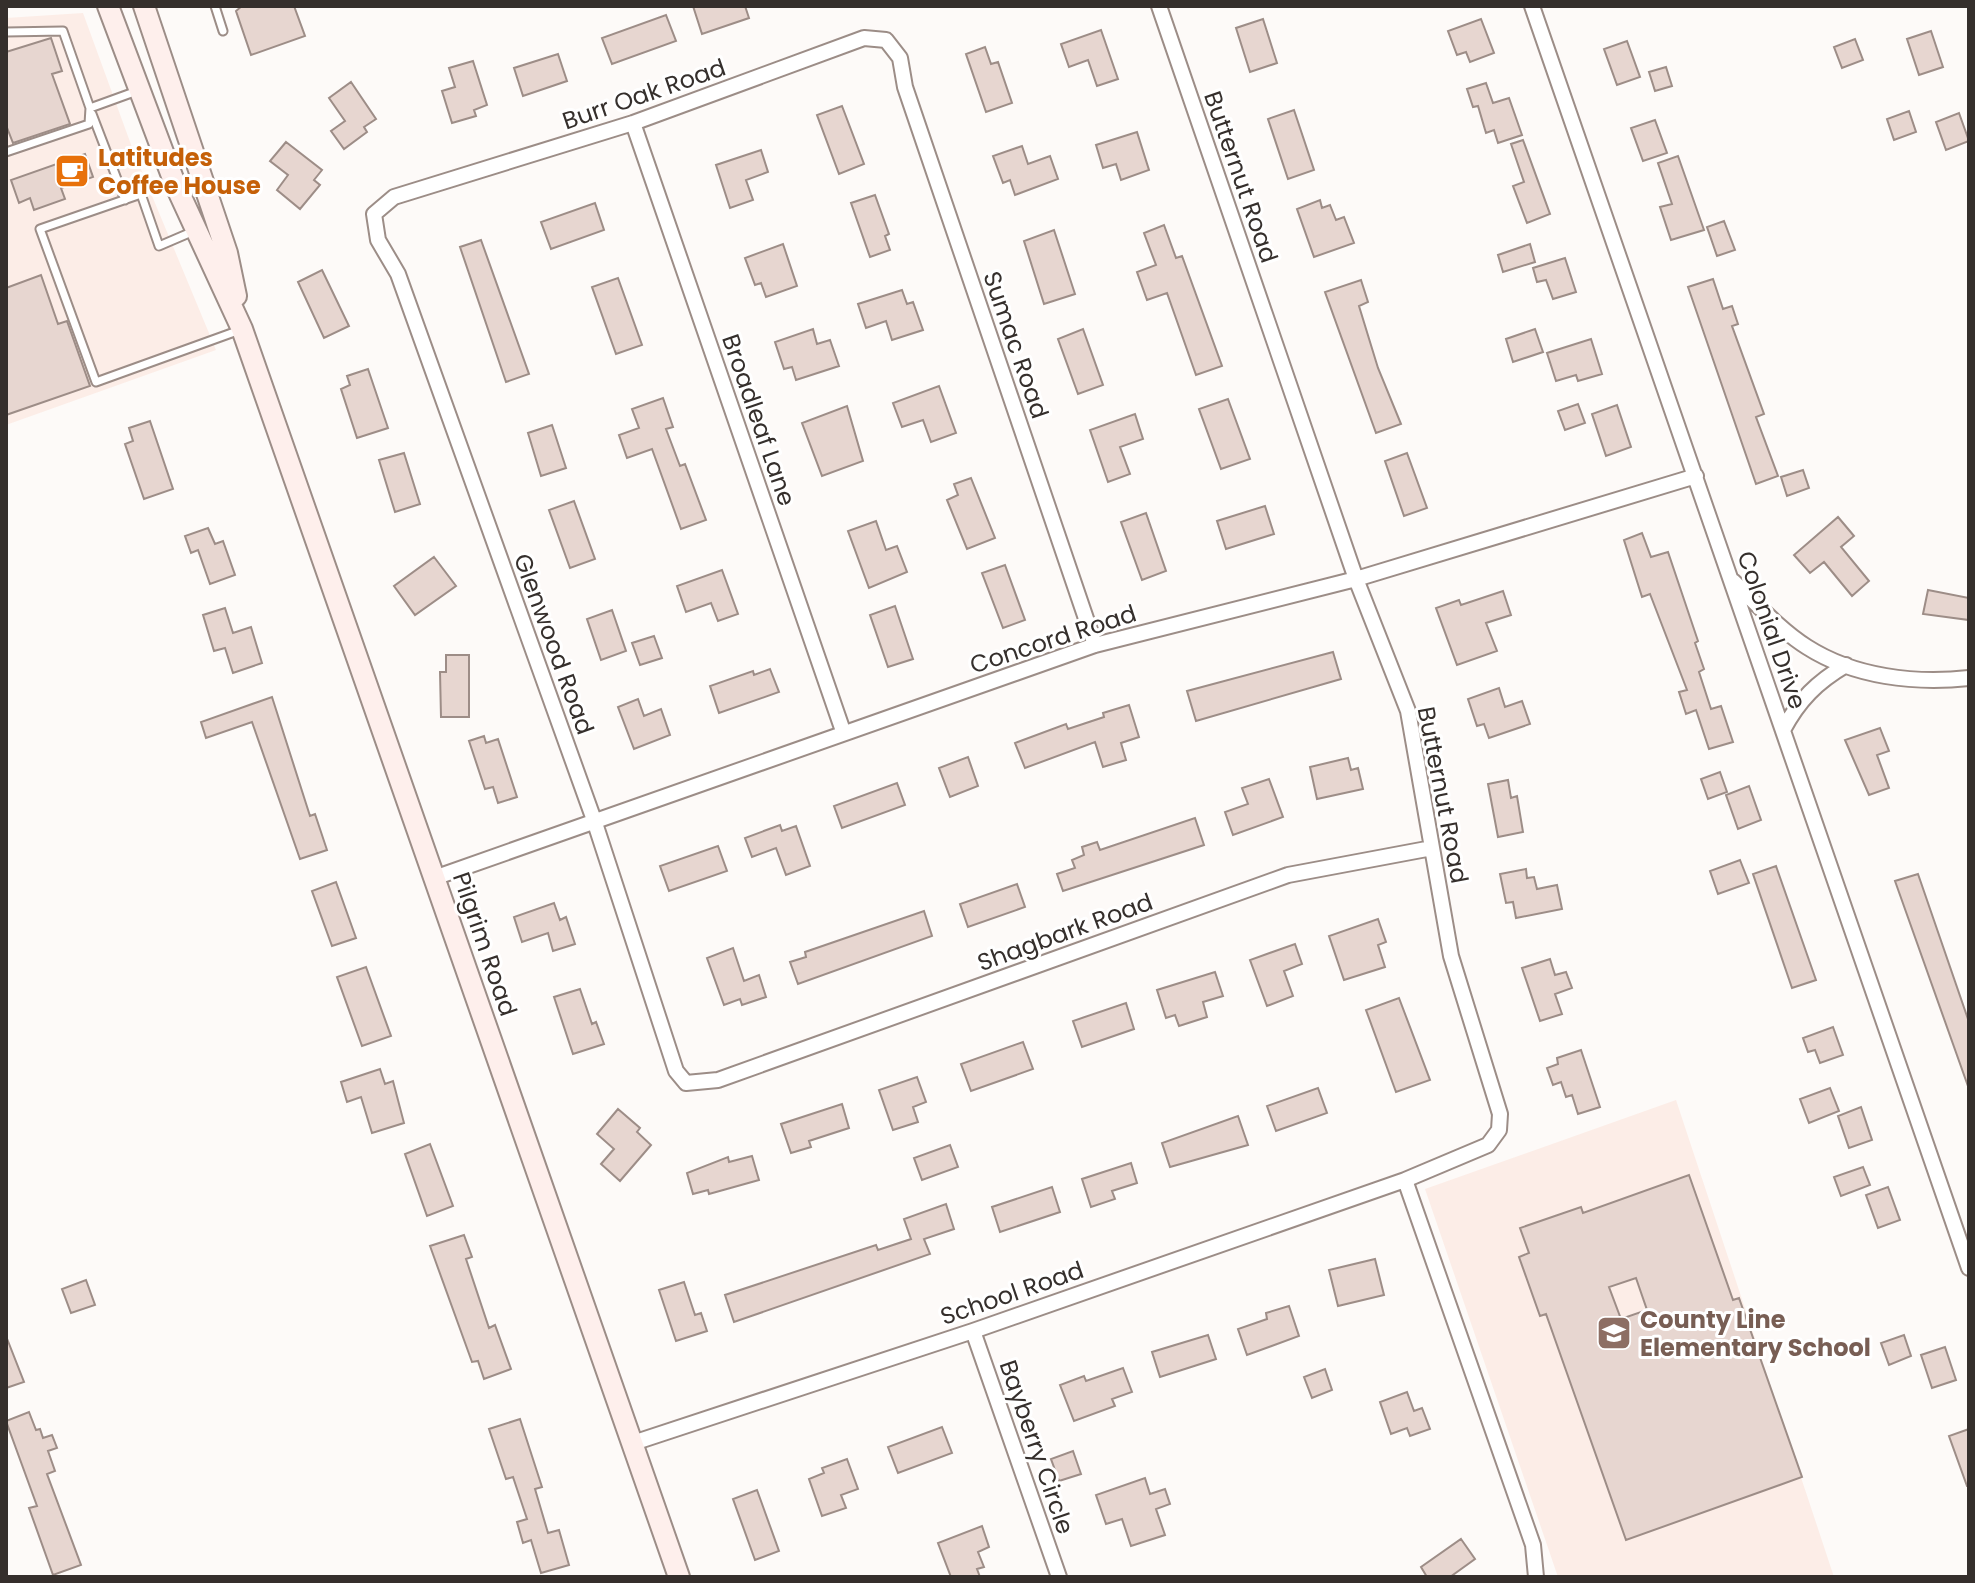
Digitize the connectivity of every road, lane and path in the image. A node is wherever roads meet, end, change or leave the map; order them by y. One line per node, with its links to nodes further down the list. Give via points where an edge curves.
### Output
1 (90, 6): 8 (street)
2 (108, 6): 8 (street, Pilgrim Road)
3 (144, 6): 12 (street, Pilgrim Road)
4 (159, 6): 12 (street)
5 (215, 6): 9 (lane)
6 (1159, 6): 22 (street, Butternut Road)
7 (1532, 6): 21 (street, Colonial Drive)
8 (115, 28): 13 (street, Pilgrim Road)
9 (223, 31)
10 (6, 32): 14 (lane, via 63,31)
11 (900, 58): 15 (street, Burr Oak Road, via 886,40 864,38); 24 (street, Sumac Road, via 905,87)
12 (168, 79): 13 (street); 20 (street, Pilgrim Road, via 227,253)
13 (137, 91): 14 (lane); 19 (street, Pilgrim Road)
14 (90, 108): 16 (lane, via 89,124); 18 (lane)
15 (633, 123): 17 (street, Burr Oak Road); 28 (street, Broadleaf Lane)
16 (6, 152)
17 (394, 197): 29 (street, Glenwood Road, via 374,214 378,240 398,274)
18 (125, 200): 19 (lane, via 141,194 159,246); 20 (lane, via 40,229 96,382)
19 (196, 230): 20 (street, Pilgrim Road)
20 (242, 329): 31 (street, Pilgrim Road)
21 (1696, 476): 22 (street, Concord Road); 23 (street, Colonial Drive)
22 (1356, 579): 24 (street, Concord Road); 30 (street, Butternut Road, via 1408,711)
23 (1731, 580): 25 (street, via 1806,647); 27 (street, Colonial Drive)
24 (1095, 645): 28 (street, Concord Road)
25 (1846, 665): 26 (street, via 1929,683); 27 (street, via 1820,681 1795,707)
26 (1969, 678)
27 (1783, 730): 34 (street, Colonial Drive)
28 (843, 731): 29 (street, Concord Road)
29 (594, 820): 31 (street, Concord Road); 32 (street, Glenwood Road, via 676,1071 686,1083)
30 (1432, 848): 32 (street, Shagbark Road, via 1288,875); 33 (street, Butternut Road, via 1451,956 1500,1114 1499,1130 1488,1145)
31 (434, 878): 36 (street, Pilgrim Road)
32 (718, 1080)
33 (1405, 1180): 35 (street, School Road); 39 (street, via 1533,1545)
34 (1969, 1268)
35 (973, 1331): 36 (street, School Road); 38 (street, Bayberry Circle)
36 (633, 1443): 37 (street, Pilgrim Road)
37 (679, 1577)
38 (1059, 1577)
39 (1536, 1577)

